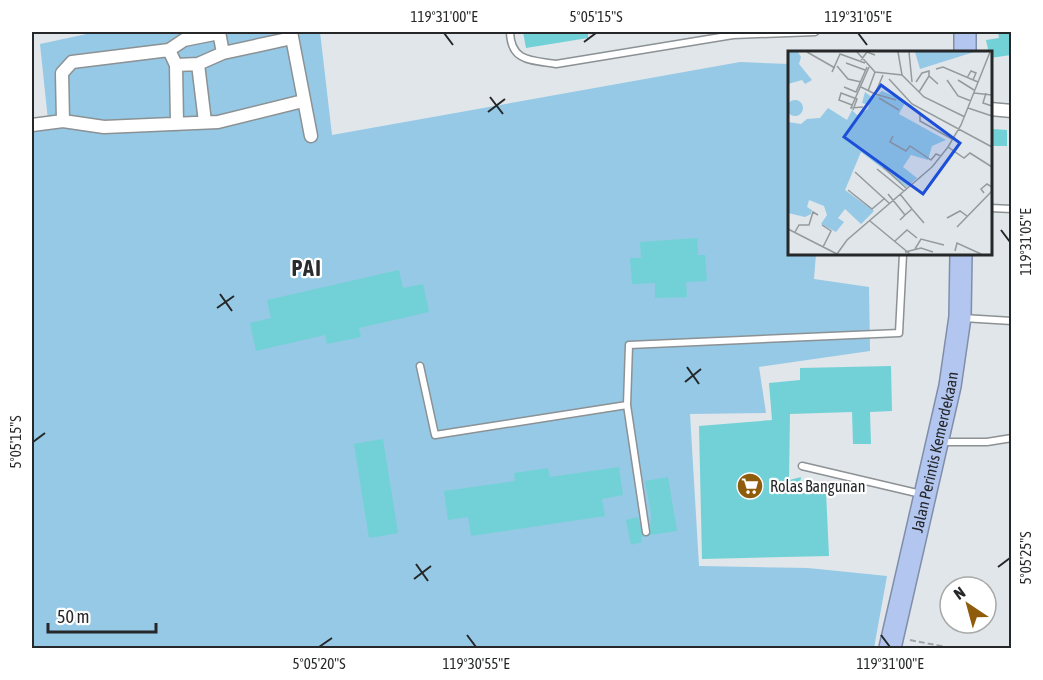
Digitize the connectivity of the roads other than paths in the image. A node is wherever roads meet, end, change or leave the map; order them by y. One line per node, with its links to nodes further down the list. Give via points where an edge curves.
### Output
1 (219, 32): 6 (street, via 184,40); 8 (street)
2 (510, 32): 3 (lane, via 510,46 515,53 556,64 733,35)
3 (815, 32)
4 (965, 32): 7 (highway)
5 (291, 35): 8 (street); 11 (street)
6 (169, 50): 10 (street); 14 (street, via 72,62 62,73)
7 (965, 51)
8 (223, 53): 9 (street)
9 (198, 64): 10 (street); 15 (street)
10 (176, 65): 16 (street)
11 (303, 101): 15 (street); 18 (street)
12 (992, 109): 13 (street)
13 (1011, 111)
14 (63, 121): 16 (street, via 104,127); 17 (street)
15 (204, 122): 16 (street)
16 (177, 124)
17 (32, 125)
18 (310, 136)
19 (992, 208): 20 (lane)
20 (1011, 209)
21 (903, 255): 26 (lane, via 899,333 629,345)
22 (961, 255): 23 (highway, Jalan Perintis Kemerdekaan)
23 (960, 317): 24 (lane); 28 (highway, Jalan Perintis Kemerdekaan)
24 (1011, 321)
25 (420, 366): 26 (lane, via 435,435)
26 (627, 405): 31 (lane)
27 (1011, 438): 28 (lane)
28 (937, 442): 30 (highway, Jalan Perintis Kemerdekaan)
29 (802, 466): 30 (lane)
30 (924, 495): 32 (highway, Jalan Perintis Kemerdekaan)
31 (646, 532)
32 (891, 643)

